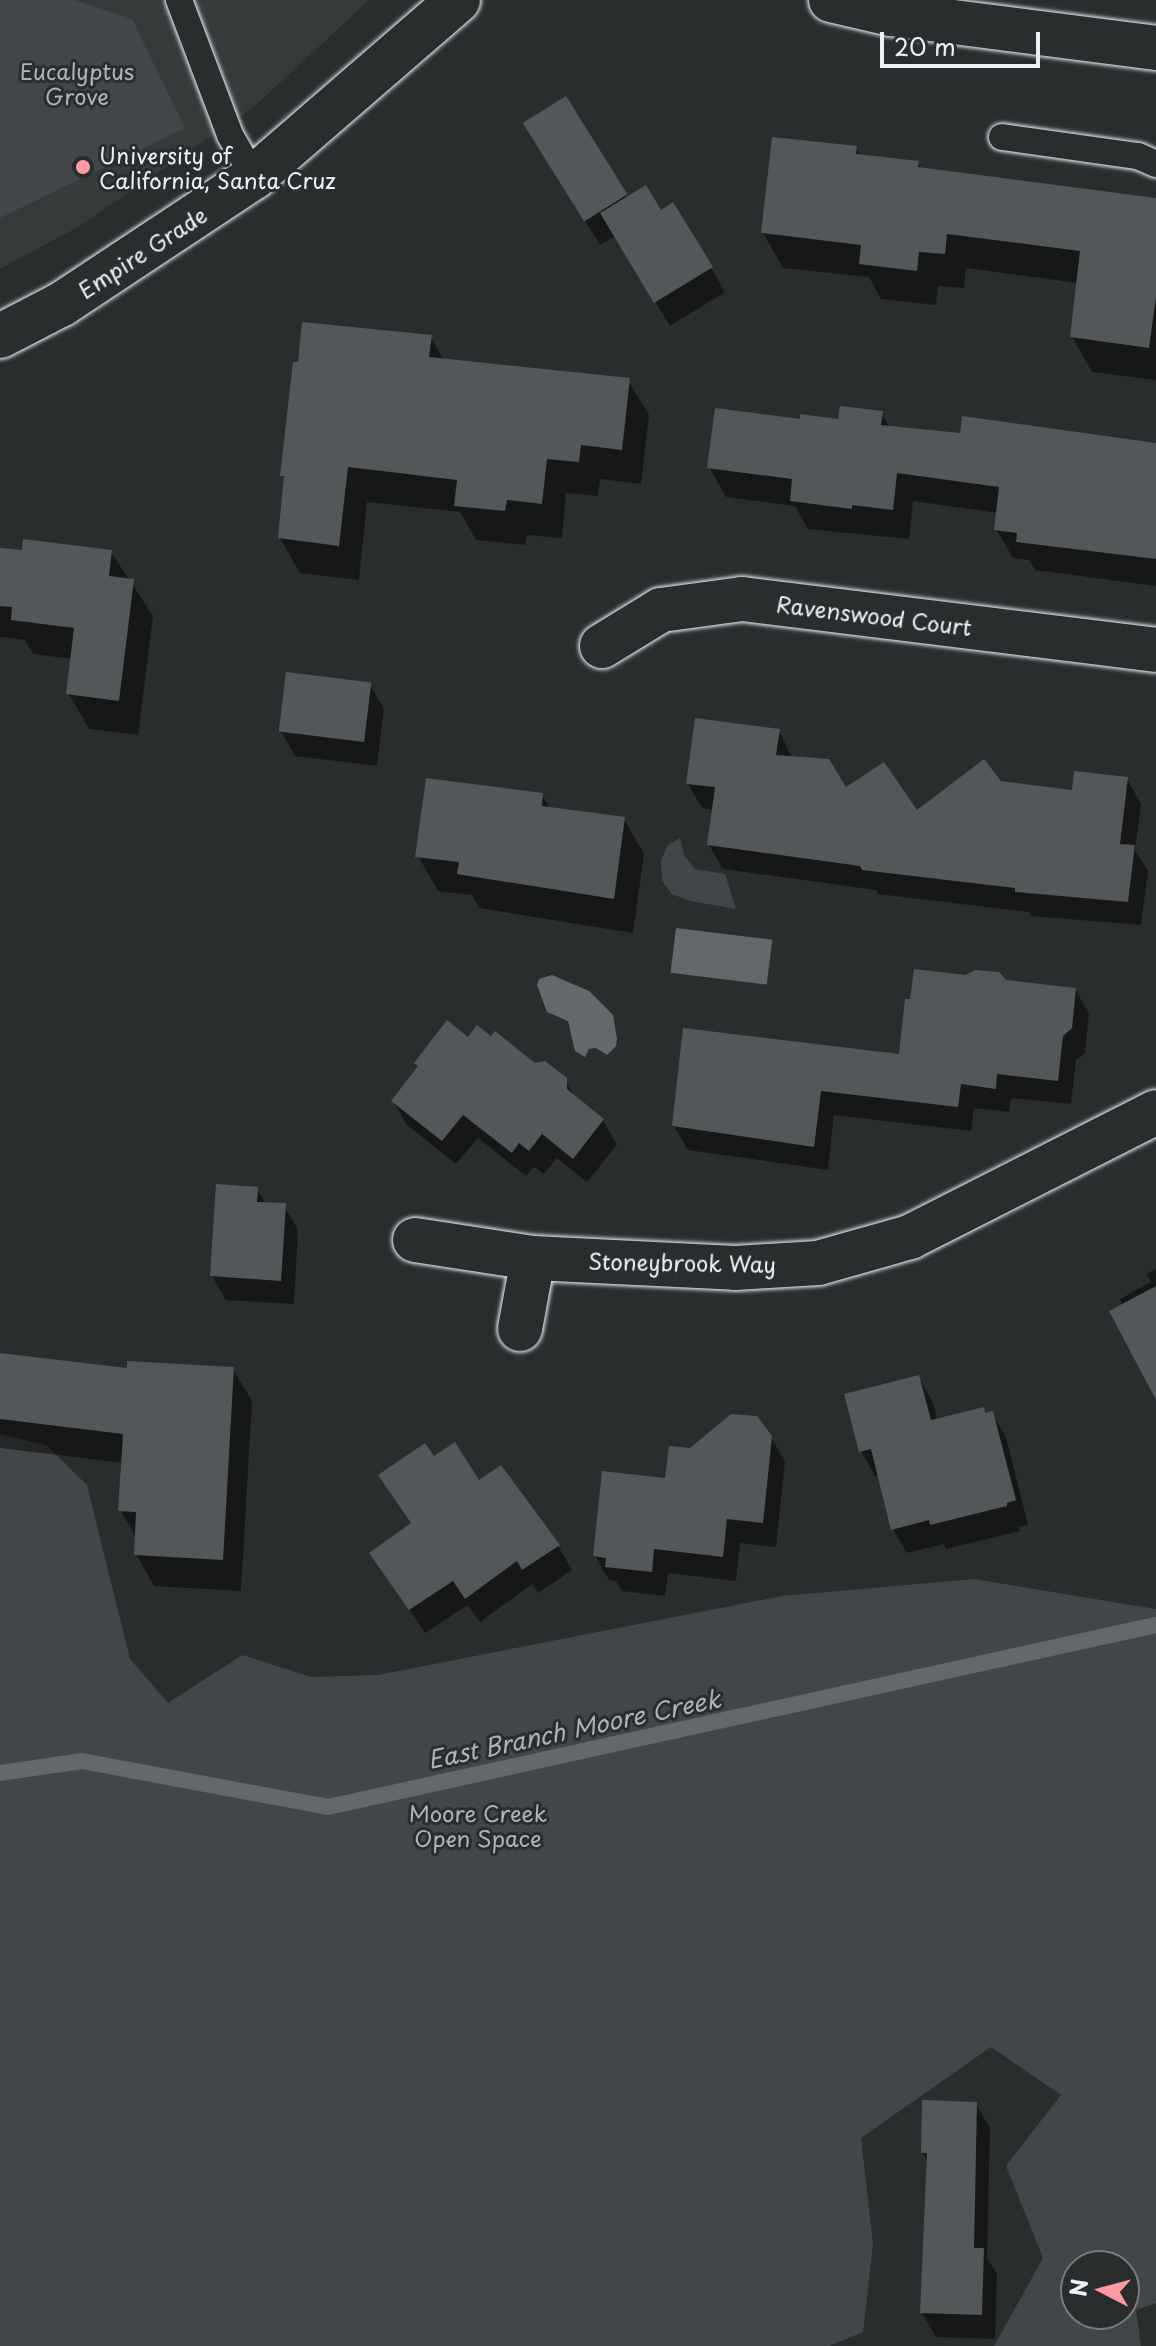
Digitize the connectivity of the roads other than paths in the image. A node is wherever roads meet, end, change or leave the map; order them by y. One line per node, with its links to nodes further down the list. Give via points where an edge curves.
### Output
1 (179, 0): 7 (lane, via 230,135)
2 (458, 0): 7 (street, Empire Grade)
3 (831, 0): 4 (street, via 891,14)
4 (1156, 48)
5 (1002, 137): 6 (lane, via 1138,156)
6 (1156, 164)
7 (254, 177): 8 (street, Empire Grade, via 62,304)
8 (0, 336)
9 (602, 646): 10 (street, Ravenswood Court, via 661,610 742,599)
10 (1156, 650)
11 (1156, 1112): 13 (street, Stoneybrook Way, via 910,1237 818,1263 735,1268)
12 (415, 1240): 13 (street, Stoneybrook Way)
13 (533, 1258): 14 (street)
14 (520, 1329)

